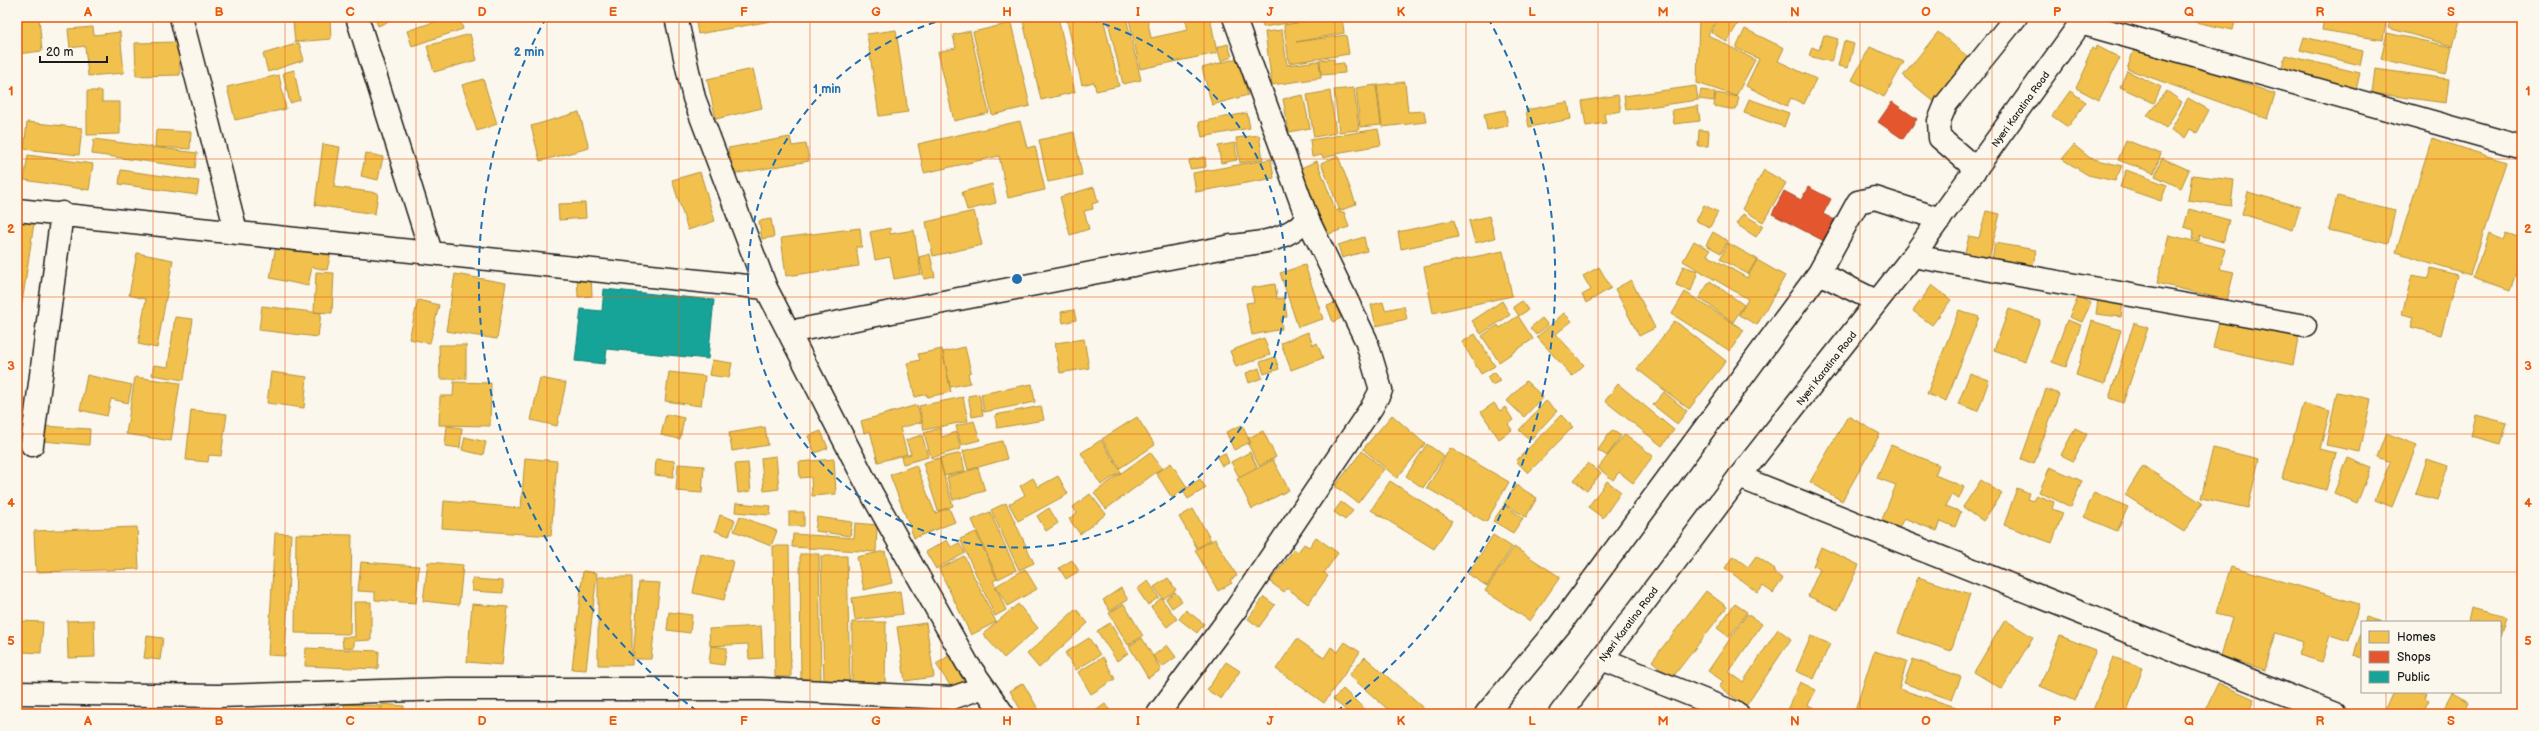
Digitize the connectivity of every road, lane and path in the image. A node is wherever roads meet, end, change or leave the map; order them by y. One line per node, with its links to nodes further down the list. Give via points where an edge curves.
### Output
1 (181, 17): 13 (main road)
2 (357, 17): 14 (main road)
3 (676, 17): 17 (main road, via 694,98)
4 (1234, 17): 11 (main road)
5 (2016, 17): 8 (main road, via 1946,104 1939,120 1940,138)
6 (2082, 20): 7 (main road); 8 (main road, Nyeri Karatina Road)
7 (2522, 147)
8 (1976, 169): 12 (main road, Nyeri Karatina Road)
9 (17, 210): 10 (main road)
10 (62, 213): 13 (main road); 21 (main road)
11 (1307, 218): 20 (main road, via 1298,229 1269,242 1231,246); 28 (main road, via 1366,340 1381,390 1236,609)
12 (1940, 219): 15 (main road, Nyeri Karatina Road); 16 (main road, via 1875,198 1858,202)
13 (236, 231): 14 (main road)
14 (431, 252): 17 (main road)
15 (1913, 256): 18 (main road, Nyeri Karatina Road); 19 (main road)
16 (1819, 273): 18 (main road); 29 (main road, via 1559,626)
17 (766, 288): 20 (main road)
18 (1876, 302): 22 (main road, Nyeri Karatina Road, via 1847,343)
19 (2305, 326)
20 (789, 332): 24 (main road, via 873,496 967,664)
21 (32, 445)
22 (1739, 477): 23 (main road, Nyeri Karatina Road); 32 (main road)
23 (1602, 659): 30 (main road, Nyeri Karatina Road); 31 (main road)
24 (984, 687): 26 (main road, via 952,698 761,689 447,689); 27 (main road)
25 (17, 693): 26 (main road)
26 (225, 705)
27 (1003, 714)
28 (1158, 714)
29 (1486, 714)
30 (1560, 714)
31 (1738, 714)
32 (2335, 714)

